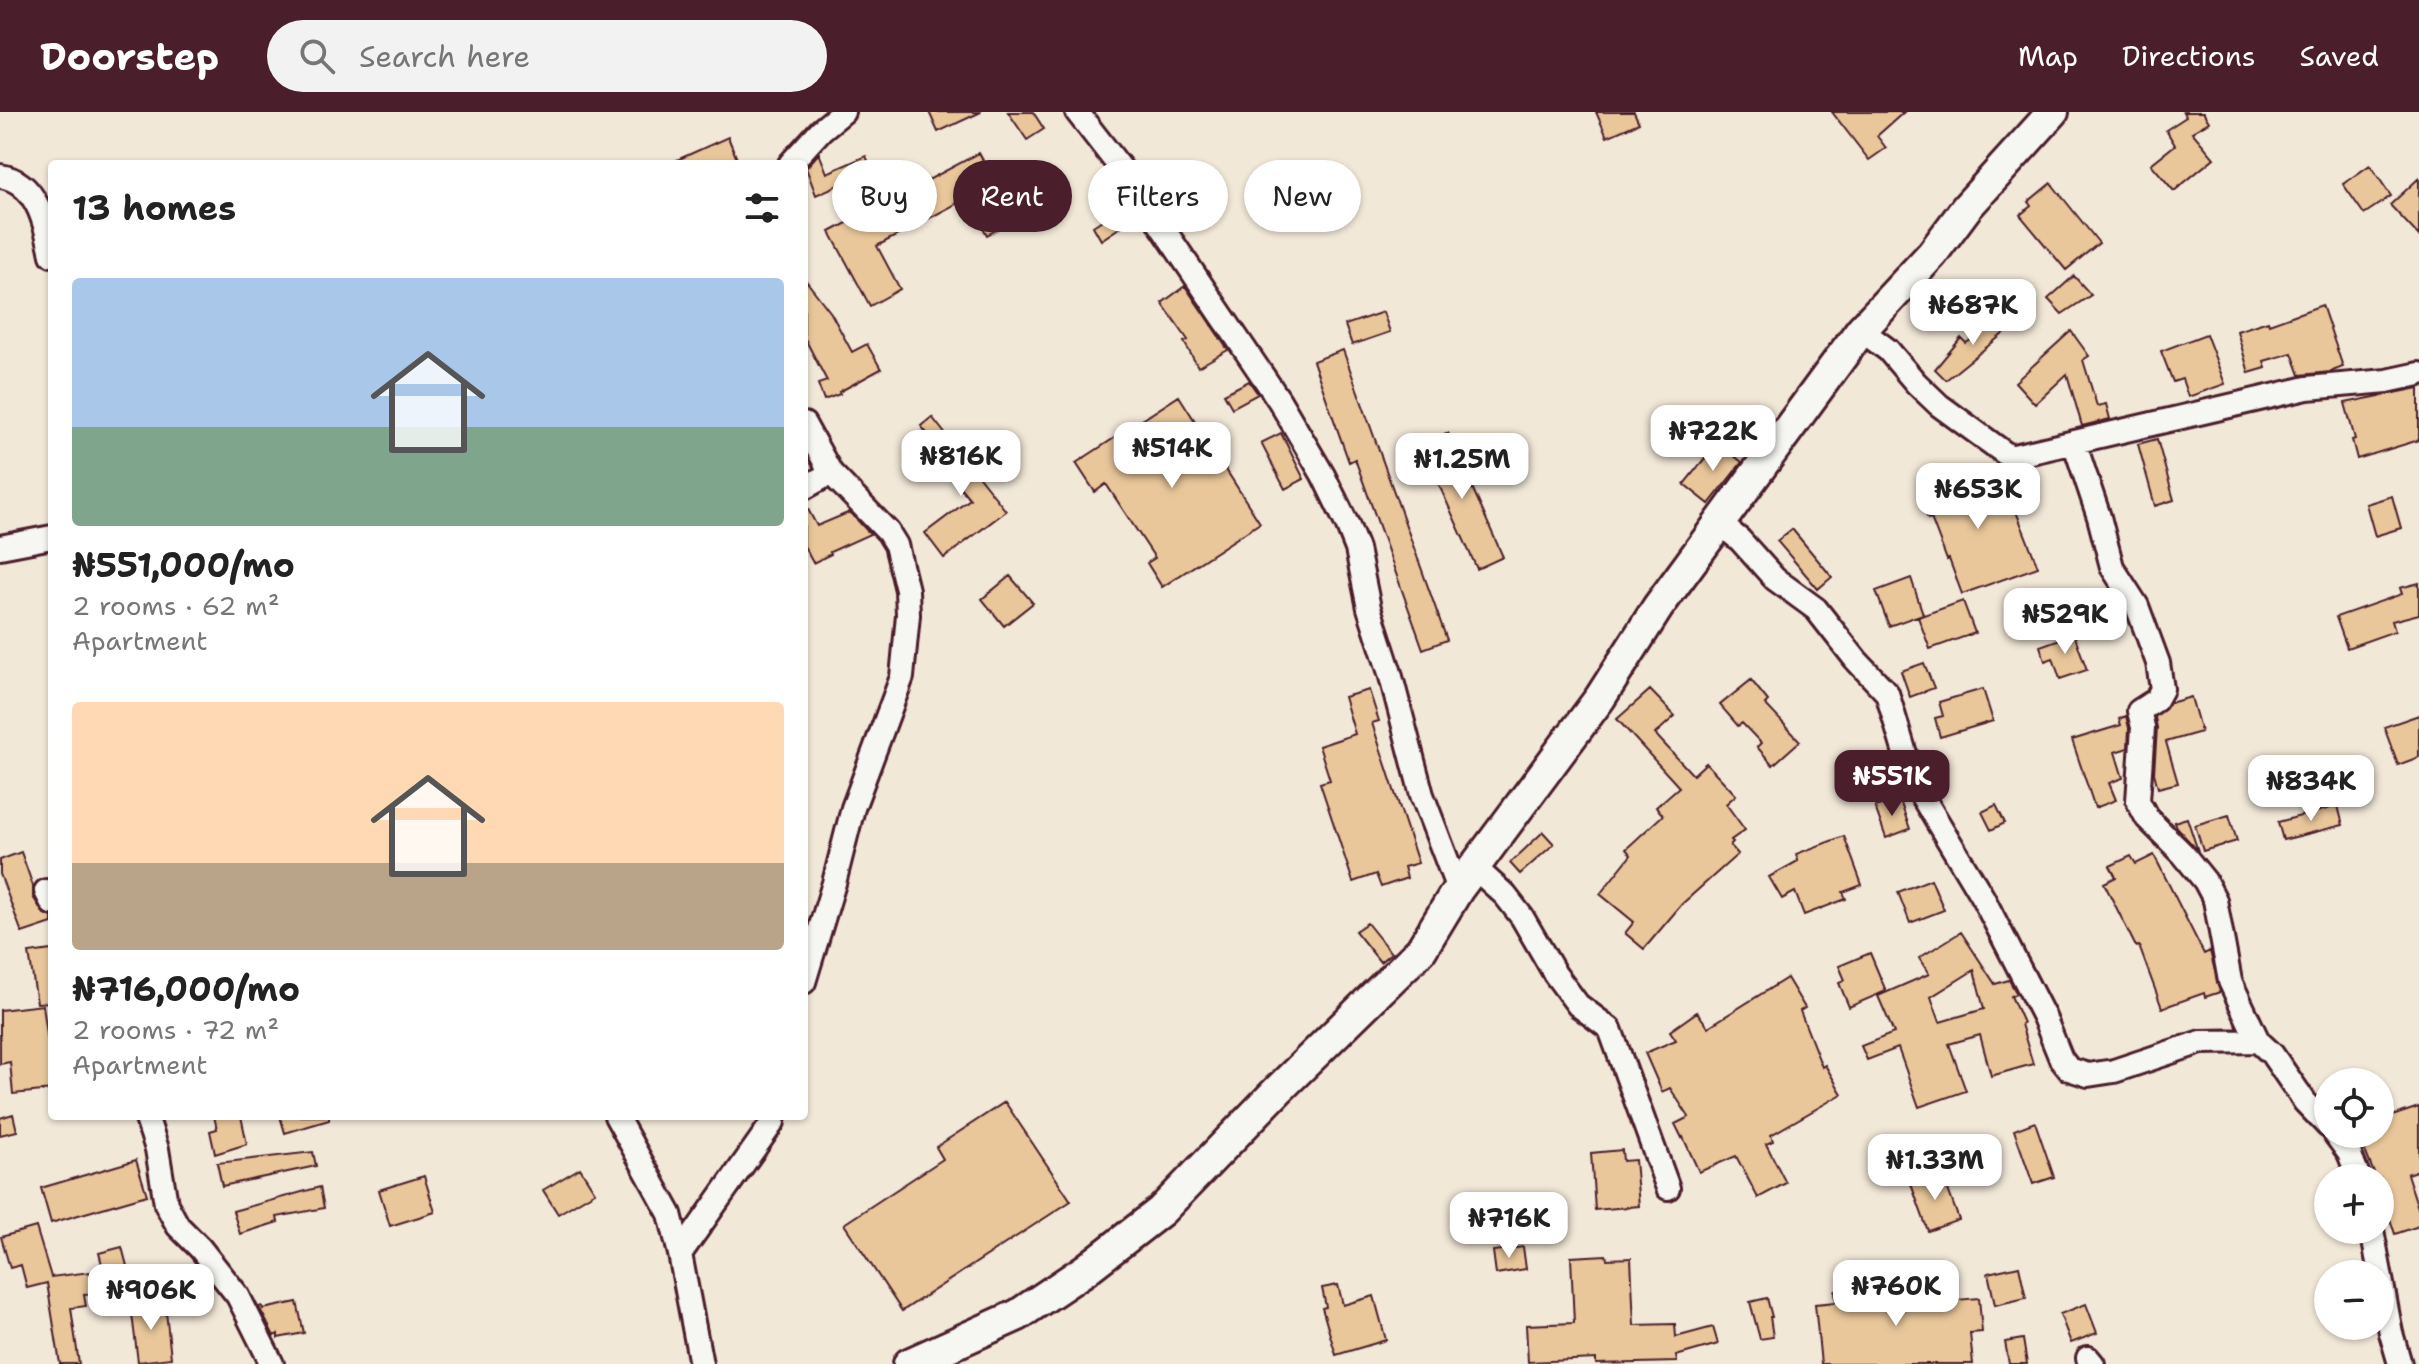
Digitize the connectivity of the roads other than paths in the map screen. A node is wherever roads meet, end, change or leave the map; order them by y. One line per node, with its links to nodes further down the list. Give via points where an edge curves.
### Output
1 (843, 112): 4 (street)
2 (1077, 112): 16 (street, via 1133,184 1279,400 1323,475 1357,549 1422,795)
3 (2053, 112): 7 (street)
4 (794, 160)
5 (0, 176): 6 (street, via 29,191)
6 (48, 235)
7 (1861, 330): 10 (street, via 1888,350 1939,405 2010,457); 13 (street)
8 (2415, 379): 10 (street, via 2307,388)
9 (808, 431): 11 (street)
10 (2074, 442): 18 (street, via 2112,567 2137,606 2158,663 2162,689 2139,711 2143,727 2138,801 2215,900 2230,981)
11 (831, 473): 12 (street); 17 (street, via 896,545 907,590 907,647 902,677 853,808)
12 (808, 486)
13 (1719, 523): 16 (street, via 1600,698); 18 (street, via 1775,579 1816,609 1887,693 1919,791 1983,898 2069,1069 2088,1075 2201,1042)
14 (48, 538): 15 (street)
15 (0, 547)
16 (1466, 878): 23 (street, via 1505,895 1578,1005 1610,1029); 28 (street, via 1421,950 1161,1211 1018,1315)
17 (808, 969)
18 (2258, 1041): 19 (street)
19 (2314, 1111)
20 (147, 1120): 26 (street, via 166,1204 178,1226 238,1296)
21 (618, 1120): 25 (street, via 670,1214)
22 (773, 1120): 25 (street)
23 (1668, 1188)
24 (2375, 1244): 29 (street)
25 (680, 1254): 27 (street)
26 (272, 1364)
27 (701, 1364)
28 (909, 1364)
29 (2400, 1364)

